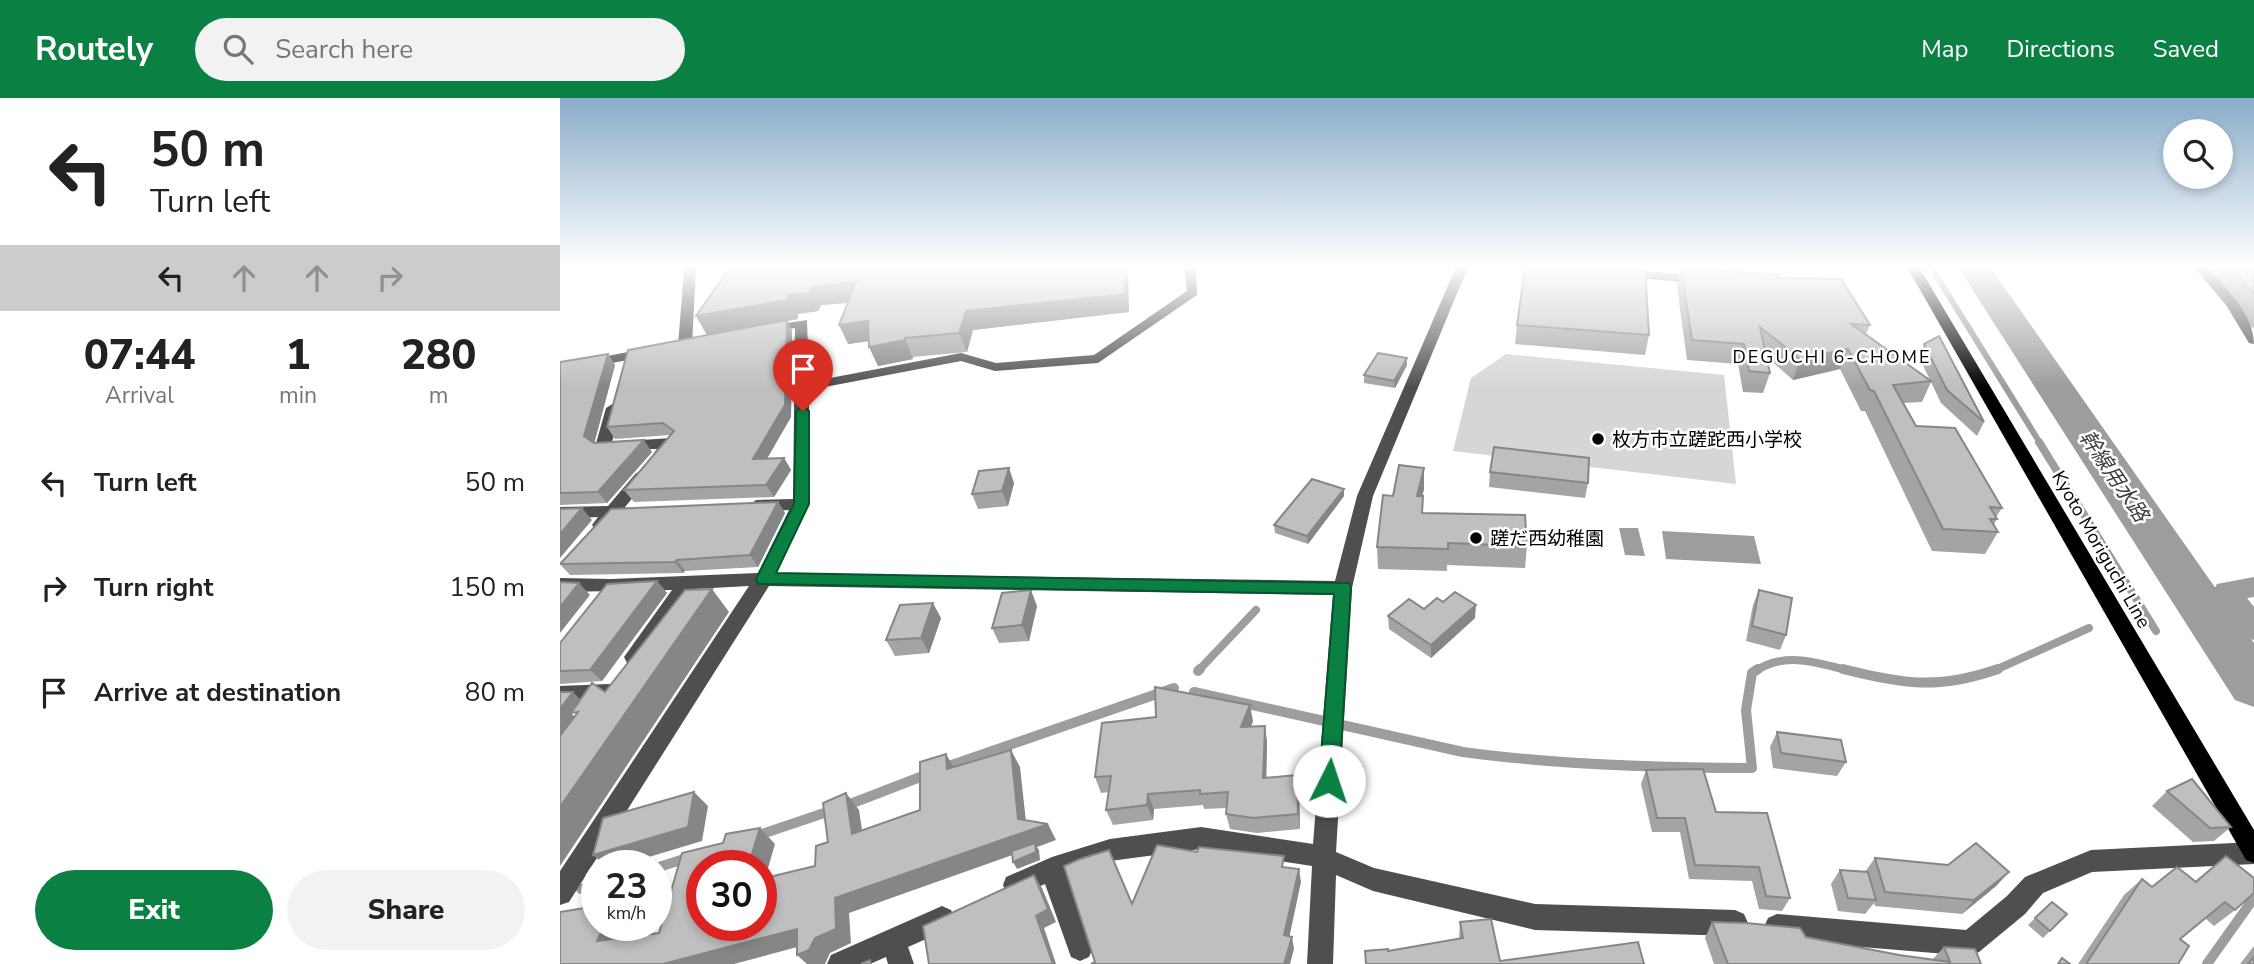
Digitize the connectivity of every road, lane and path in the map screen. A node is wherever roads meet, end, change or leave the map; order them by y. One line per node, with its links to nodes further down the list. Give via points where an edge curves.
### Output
1 (685, 307): 8 (street, via 680,346 626,363)
2 (1171, 307): 9 (street, via 1098,359 995,367 961,357)
3 (1445, 307): 21 (street, via 1365,496)
4 (1937, 307): 26 (main road, Kyoto Moriguchi Line)
5 (2234, 307): 7 (street)
6 (750, 333): 9 (street, via 802,323)
7 (2254, 340)
8 (560, 369)
9 (803, 387): 11 (street)
10 (617, 395): 14 (street, via 603,447 671,443)
11 (801, 504): 12 (street); 17 (street)
12 (734, 507)
13 (640, 510): 14 (street)
14 (613, 511): 15 (street); 16 (street)
15 (560, 513)
16 (586, 542)
17 (764, 579): 18 (street); 21 (street); 29 (street)
18 (687, 583): 20 (street); 23 (street)
19 (560, 585): 20 (street)
20 (611, 586): 22 (street)
21 (1343, 588): 27 (street)
22 (594, 608)
23 (617, 681): 24 (street); 25 (street)
24 (560, 694)
25 (593, 714)
26 (2254, 852): 27 (street, via 2091,861 2034,885 1970,943 1738,923 1535,917 1373,879)
27 (1324, 858): 28 (street, via 1201,838 1110,850); 35 (street)
28 (1052, 869): 30 (street); 32 (street)
29 (560, 893)
30 (991, 897)
31 (967, 908): 33 (street)
32 (1080, 948)
33 (897, 953): 34 (street)
34 (840, 964)
35 (1320, 964)

